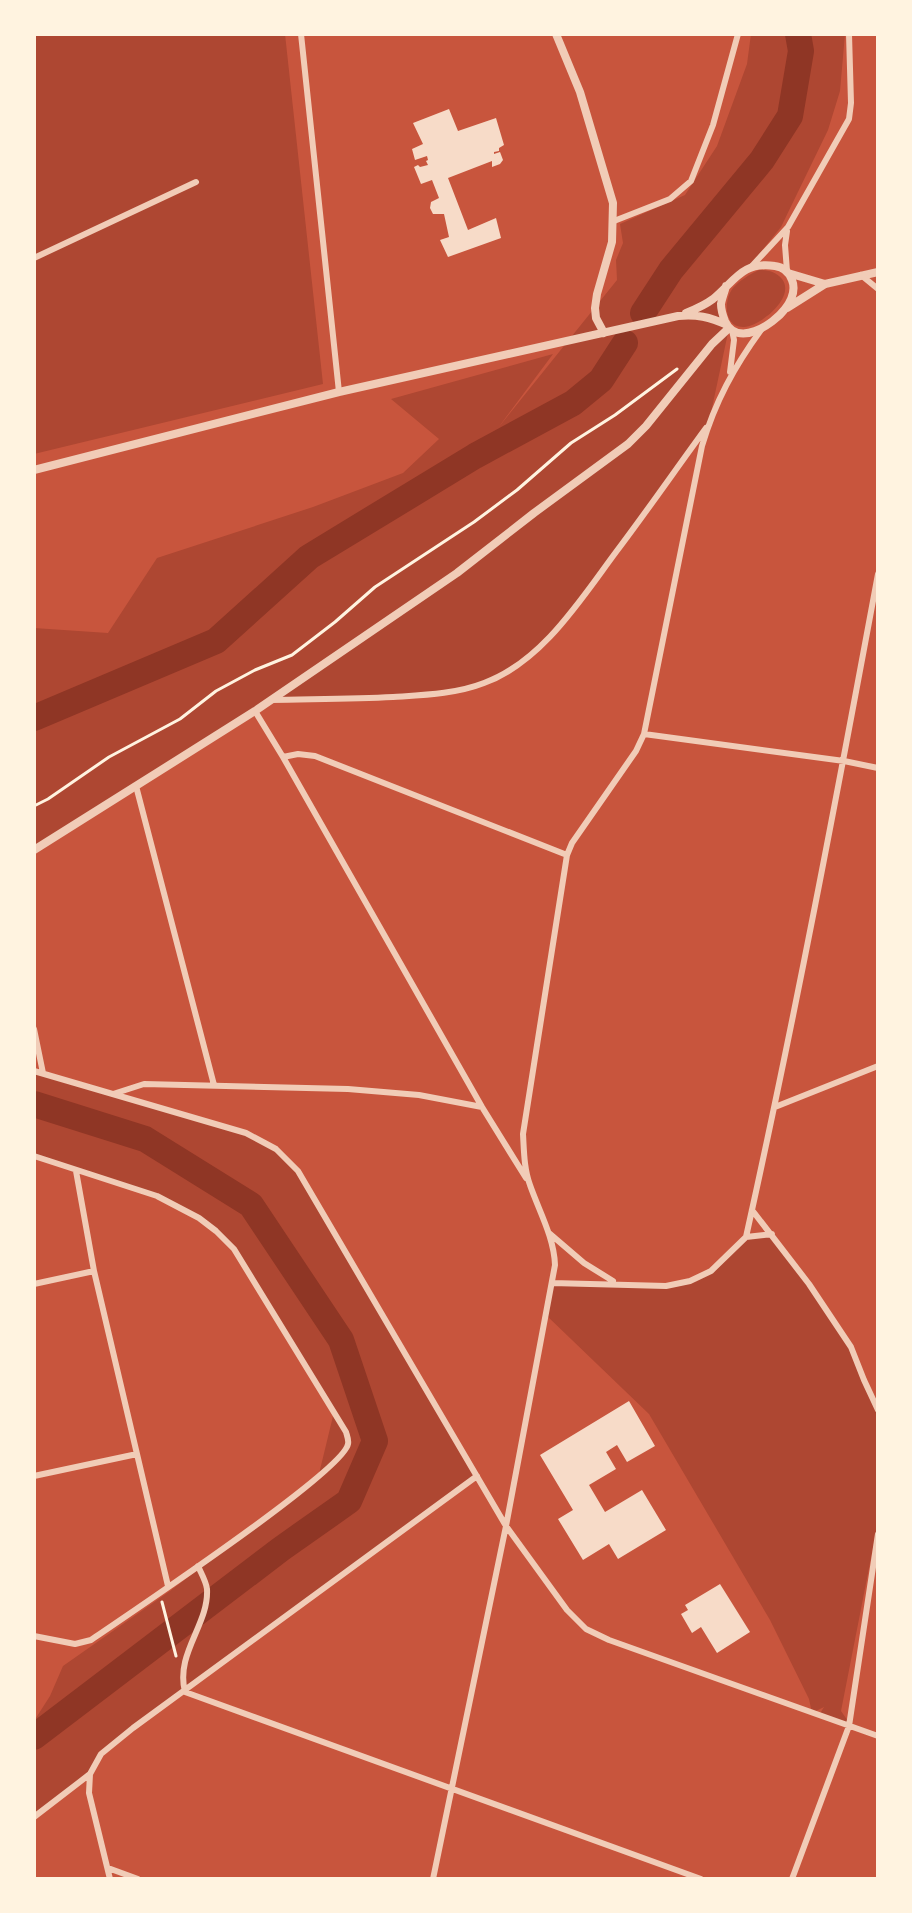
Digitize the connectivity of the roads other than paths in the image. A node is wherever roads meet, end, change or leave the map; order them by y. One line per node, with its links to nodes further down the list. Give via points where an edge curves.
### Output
1 (301, 34): 22 (street)
2 (556, 34): 6 (street, via 580,92)
3 (738, 34): 6 (street, via 691,181 670,199)
4 (849, 34): 7 (street, via 849,119)
5 (196, 182): 8 (street)
6 (614, 221): 20 (street, via 595,308)
7 (788, 227): 9 (street); 10 (street)
8 (34, 258)
9 (751, 267): 10 (street, via 768,265); 14 (street)
10 (787, 272): 13 (street); 16 (street, via 794,284)
11 (878, 272): 12 (street)
12 (861, 275): 13 (street); 15 (street)
13 (825, 284): 16 (street)
14 (726, 286): 17 (street, via 701,307); 18 (street, via 721,306)
15 (878, 289)
16 (785, 309): 19 (street)
17 (678, 316): 18 (street, via 703,316); 20 (street)
18 (729, 328): 19 (street, via 746,334); 21 (street, via 734,340); 26 (street, via 628,444 457,573)
19 (761, 330): 21 (street)
20 (604, 333): 22 (street)
21 (730, 376): 23 (street)
22 (339, 392): 24 (street)
23 (709, 422): 26 (street, via 573,608 549,637 504,675 427,695); 28 (street)
24 (34, 470)
25 (878, 574): 30 (street)
26 (271, 700): 27 (street)
27 (255, 711): 29 (street); 32 (street)
28 (644, 734): 30 (street); 34 (street)
29 (283, 757): 34 (street, via 315,756); 41 (street)
30 (844, 761): 31 (street); 42 (street)
31 (878, 768)
32 (136, 786): 33 (street); 39 (street)
33 (34, 850)
34 (567, 855): 45 (street, via 525,1117)
35 (34, 1029): 38 (street)
36 (878, 1066): 42 (street)
37 (34, 1071): 38 (street)
38 (43, 1073): 40 (street)
39 (214, 1085): 40 (street, via 144,1084); 41 (street, via 348,1089)
40 (113, 1094): 57 (street, via 246,1133 276,1149 298,1171)
41 (482, 1107): 45 (street)
42 (775, 1107): 46 (street)
43 (34, 1156): 44 (street)
44 (76, 1171): 50 (street); 61 (street, via 157,1196 216,1231 234,1249 346,1432 343,1453 318,1478)
45 (528, 1181): 47 (street)
46 (752, 1210): 48 (street); 49 (street)
47 (548, 1232): 51 (street, via 555,1257); 52 (street)
48 (772, 1234): 49 (street); 54 (street, via 851,1347)
49 (746, 1237): 52 (street, via 711,1271 690,1281 666,1286)
50 (94, 1271): 53 (street); 55 (street)
51 (552, 1283): 52 (street); 58 (street)
52 (616, 1283)
53 (34, 1284)
54 (878, 1410)
55 (137, 1454): 56 (street); 62 (street)
56 (34, 1476)
57 (477, 1476): 58 (street); 64 (street)
58 (506, 1526): 65 (street, via 586,1629); 68 (street)
59 (878, 1534): 60 (street)
60 (877, 1544): 65 (street)
61 (198, 1566): 62 (street); 64 (street, via 207,1589 204,1613 183,1668)
62 (168, 1586): 63 (street, via 91,1640 75,1644)
63 (34, 1636)
64 (185, 1692): 67 (street, via 101,1754); 68 (street)
65 (849, 1726): 66 (street); 75 (street)
66 (878, 1736)
67 (90, 1774): 69 (street); 70 (street, via 89,1793)
68 (452, 1788): 73 (street); 74 (street)
69 (34, 1817)
70 (108, 1868): 71 (street); 72 (street)
71 (110, 1879)
72 (138, 1879)
73 (433, 1879)
74 (701, 1879)
75 (792, 1879)

